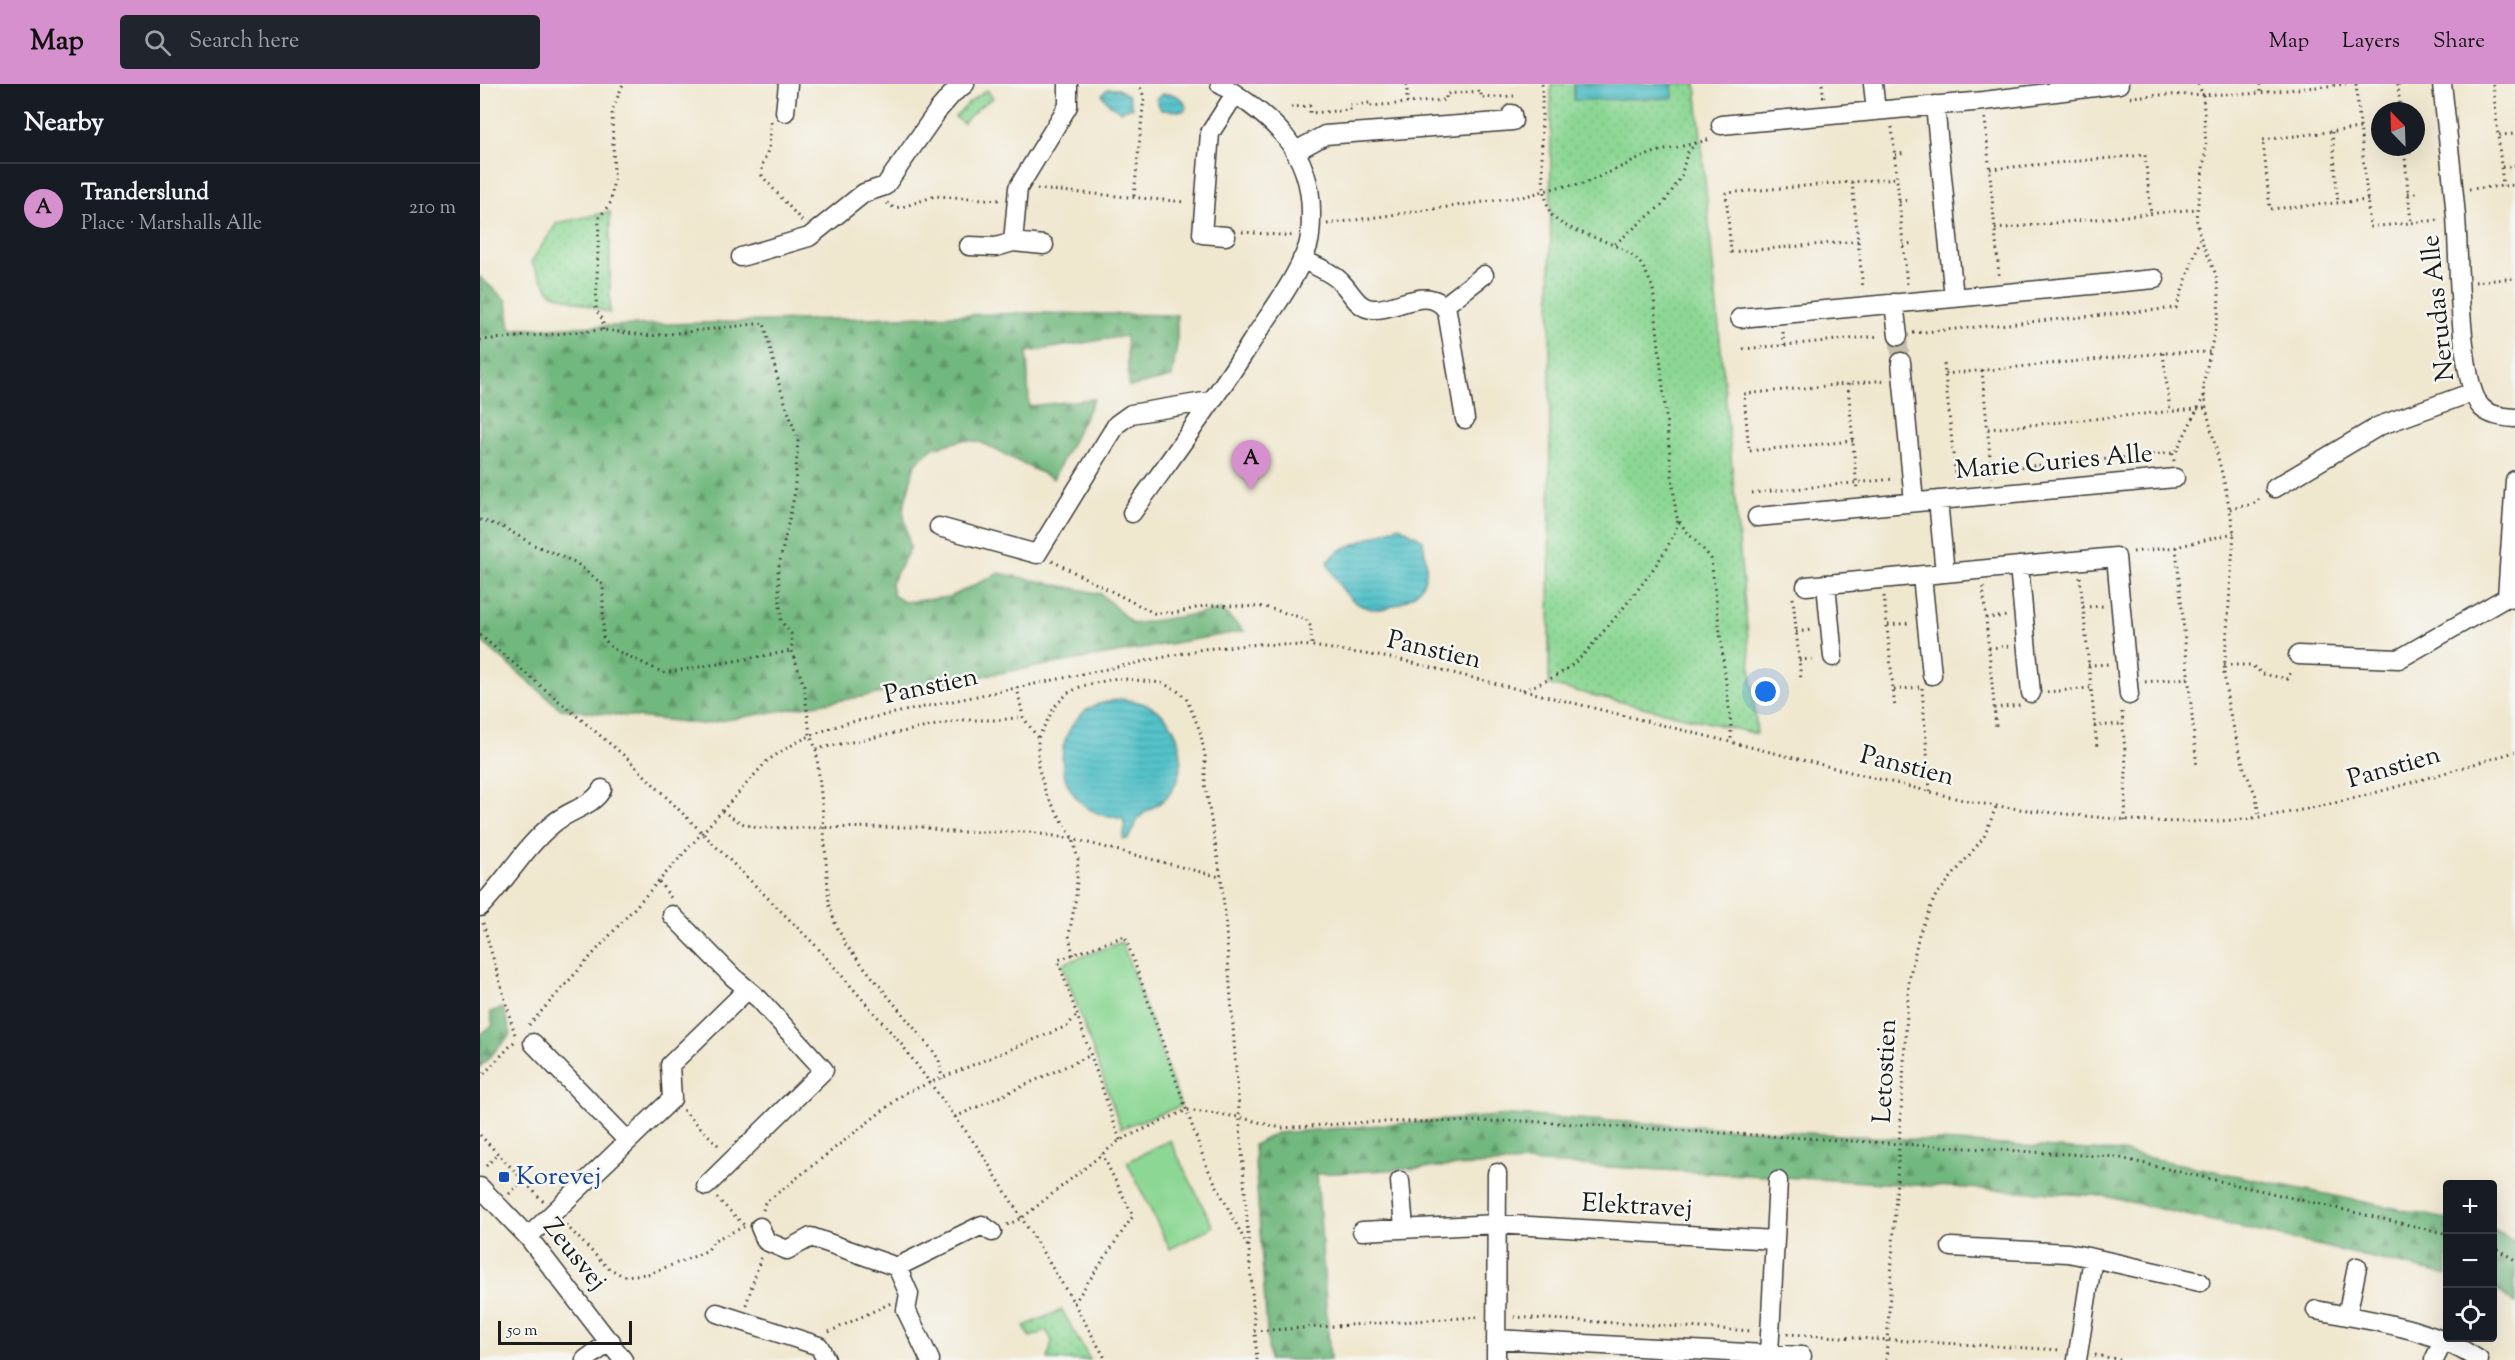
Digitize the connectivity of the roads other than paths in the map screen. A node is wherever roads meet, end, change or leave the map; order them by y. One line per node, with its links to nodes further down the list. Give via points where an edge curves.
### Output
1 (788, 84): 10 (street)
2 (963, 84): 18 (street, via 939,109 885,186 864,193 813,234)
3 (1068, 84): 15 (street, via 1068,106 1017,195)
4 (1873, 84): 9 (street)
5 (2119, 84): 8 (street)
6 (2442, 84): 28 (street, Nerudas Alle, via 2465,359)
7 (1227, 89): 13 (street, via 1265,115); 14 (street, via 1209,133 1202,234)
8 (1935, 105): 9 (street); 22 (street)
9 (1883, 110): 12 (street)
10 (785, 112)
11 (1513, 113): 13 (street, via 1429,114 1322,128)
12 (1717, 132)
13 (1296, 151): 19 (street, via 1311,200 1310,233)
14 (1226, 236)
15 (1012, 242): 16 (street); 17 (street, via 996,247)
16 (1044, 245)
17 (969, 246)
18 (741, 257)
19 (1302, 259): 24 (street, via 1336,277 1357,302 1371,310 1422,298); 29 (street, via 1243,356)
20 (1484, 275): 24 (street)
21 (2155, 279): 22 (street)
22 (1954, 298): 23 (street)
23 (1901, 302): 25 (street); 26 (street)
24 (1444, 306): 31 (street)
25 (1740, 318)
26 (1898, 335)
27 (1901, 370): 36 (street)
28 (2474, 392): 30 (street, Nerudas Alle, via 2481,406 2498,417); 34 (street, Nerudas Alle, via 2379,426)
29 (1210, 401): 37 (street); 39 (street, via 1131,414 1117,424 1037,554)
30 (2515, 418)
31 (1465, 419)
32 (2175, 478): 35 (street, Marie Curies Alle)
33 (2515, 480): 45 (street)
34 (2275, 488)
35 (1938, 500): 36 (street, Marie Curies Alle); 41 (street, Marie Curies Alle)
36 (1914, 502): 38 (street, Marie Curies Alle)
37 (1132, 513)
38 (1757, 517)
39 (939, 527)
40 (2019, 566): 41 (street); 49 (street, via 2116,557); 50 (street)
41 (1946, 573): 42 (street)
42 (1922, 576): 43 (street); 48 (street)
43 (1826, 584): 44 (street); 47 (street)
44 (1806, 586)
45 (2511, 598): 46 (street, via 2399,659)
46 (2298, 656)
47 (1833, 657)
48 (1932, 675)
49 (2129, 689)
50 (2031, 693)
51 (602, 789): 52 (street, via 597,799 562,816 541,833)
52 (482, 914)
53 (672, 915): 54 (street)
54 (747, 990): 56 (street, via 670,1065 672,1099); 60 (street, via 824,1070)
55 (525, 1036): 56 (street)
56 (628, 1141): 67 (street)
57 (1497, 1173): 62 (street)
58 (1400, 1180): 63 (street)
59 (1778, 1181): 68 (street)
60 (706, 1186)
61 (480, 1187): 67 (street, Zeusvej)
62 (1496, 1224): 63 (street, Elektravej); 68 (street, Elektravej); 77 (street)
63 (1404, 1228): 64 (street, Elektravej)
64 (1362, 1231)
65 (757, 1232): 71 (street, via 787,1250 811,1237)
66 (992, 1232): 71 (street, via 982,1225)
67 (528, 1237): 79 (street, Zeusvej)
68 (1775, 1240): 84 (street)
69 (1950, 1247): 70 (street, via 2068,1253)
70 (2093, 1258): 73 (street); 86 (street)
71 (897, 1267): 89 (street, via 909,1294 906,1310)
72 (2357, 1267): 76 (street)
73 (2200, 1282)
74 (2316, 1310): 76 (street)
75 (717, 1313): 83 (street)
76 (2347, 1316): 78 (street)
77 (1496, 1339): 82 (street); 90 (street)
78 (2443, 1340)
79 (610, 1341): 87 (street); 88 (street, Zeusvej)
80 (2443, 1342): 91 (street)
81 (2448, 1342): 92 (street)
82 (1597, 1352): 84 (street)
83 (823, 1353)
84 (1769, 1354): 85 (street)
85 (1802, 1356)
86 (2078, 1356)
87 (585, 1360)
88 (623, 1360)
89 (930, 1360)
90 (1496, 1360)
91 (2434, 1360)
92 (2479, 1360)

